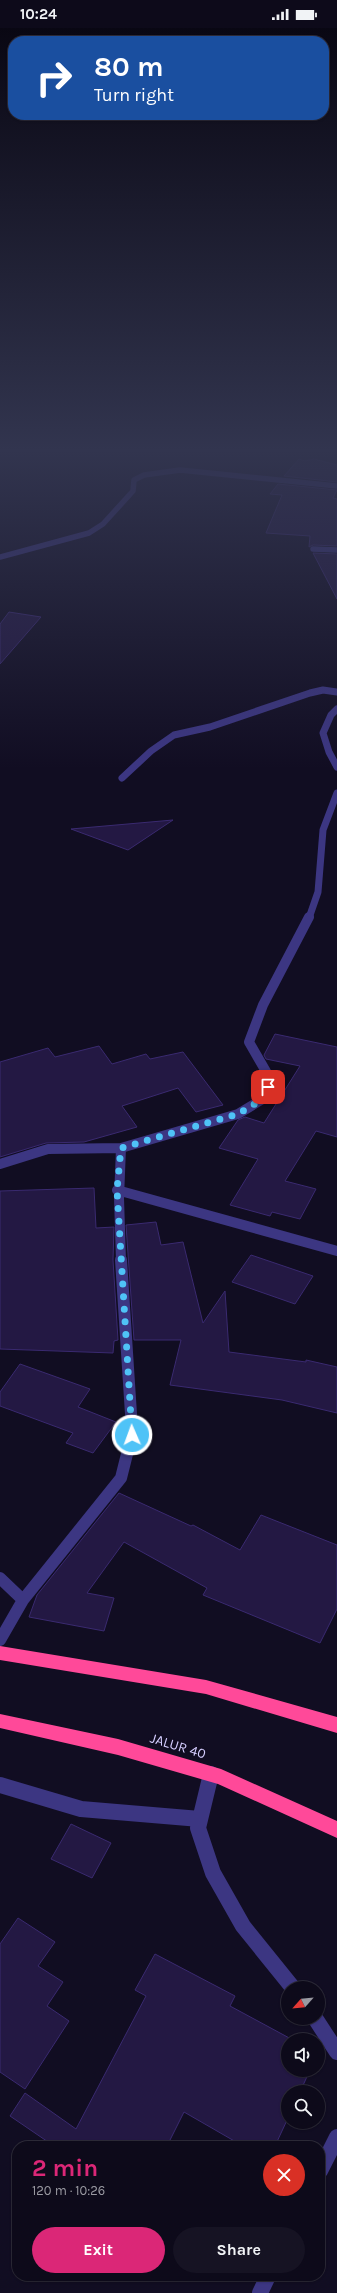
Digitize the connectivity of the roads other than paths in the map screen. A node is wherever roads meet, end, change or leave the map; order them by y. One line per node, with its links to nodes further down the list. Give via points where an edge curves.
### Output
1 (337, 692): 4 (street, via 310,692 210,727 174,735 151,750)
2 (337, 709): 3 (street, via 331,715 323,733)
3 (337, 767)
4 (122, 778)
5 (337, 793): 6 (street, via 326,813 320,836 317,898 303,930 263,1003 249,1042 268,1075 268,1087 261,1100 238,1114 217,1122)
6 (121, 1148): 7 (street, via 48,1149); 8 (street)
7 (0, 1164)
8 (117, 1190): 9 (street); 11 (street, via 132,1435 128,1458 121,1478)
9 (337, 1251)
10 (0, 1578): 11 (street)
11 (23, 1600): 12 (street)
12 (0, 1640)
13 (0, 1653): 15 (highway, via 206,1687)
14 (0, 1721): 16 (highway, JALUR 40, via 118,1747)
15 (337, 1725)
16 (211, 1774): 18 (street); 19 (highway, JALUR 40)
17 (0, 1785): 18 (street, via 81,1809)
18 (200, 1819): 20 (street, via 198,1828 217,1879 243,1926)
19 (337, 1830)
20 (287, 1981)
21 (320, 2025): 22 (street)
22 (337, 2052)
23 (337, 2137): 24 (street)
24 (325, 2161)
25 (266, 2281): 26 (street)
26 (260, 2293)

